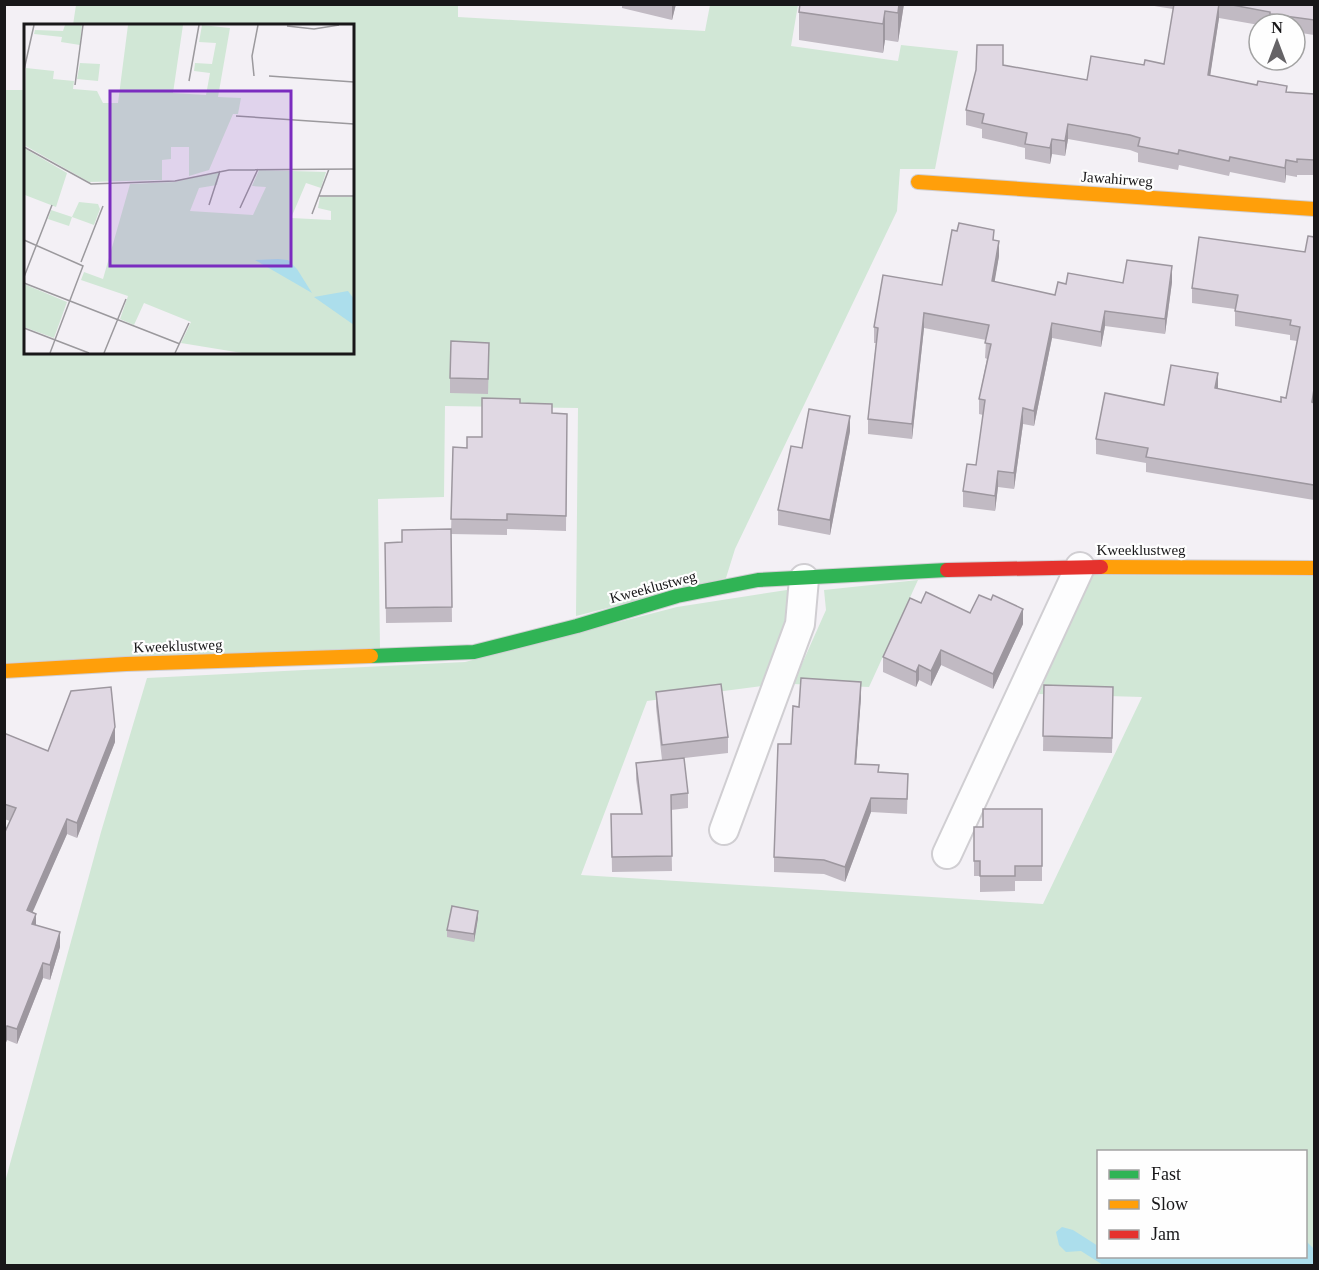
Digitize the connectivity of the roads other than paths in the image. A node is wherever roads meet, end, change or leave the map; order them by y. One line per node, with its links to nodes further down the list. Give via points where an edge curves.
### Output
1 (918, 182): 2 (street, Jawahirweg)
2 (1314, 209)
3 (1080, 567): 4 (street, Kweeklustweg); 5 (street, Kweeklustweg, via 868,573); 8 (street)
4 (1314, 568)
5 (804, 579): 6 (street, Kweeklustweg, via 758,580 677,596 474,652); 7 (street, via 800,624)
6 (4, 671)
7 (723, 830)
8 (947, 854)

